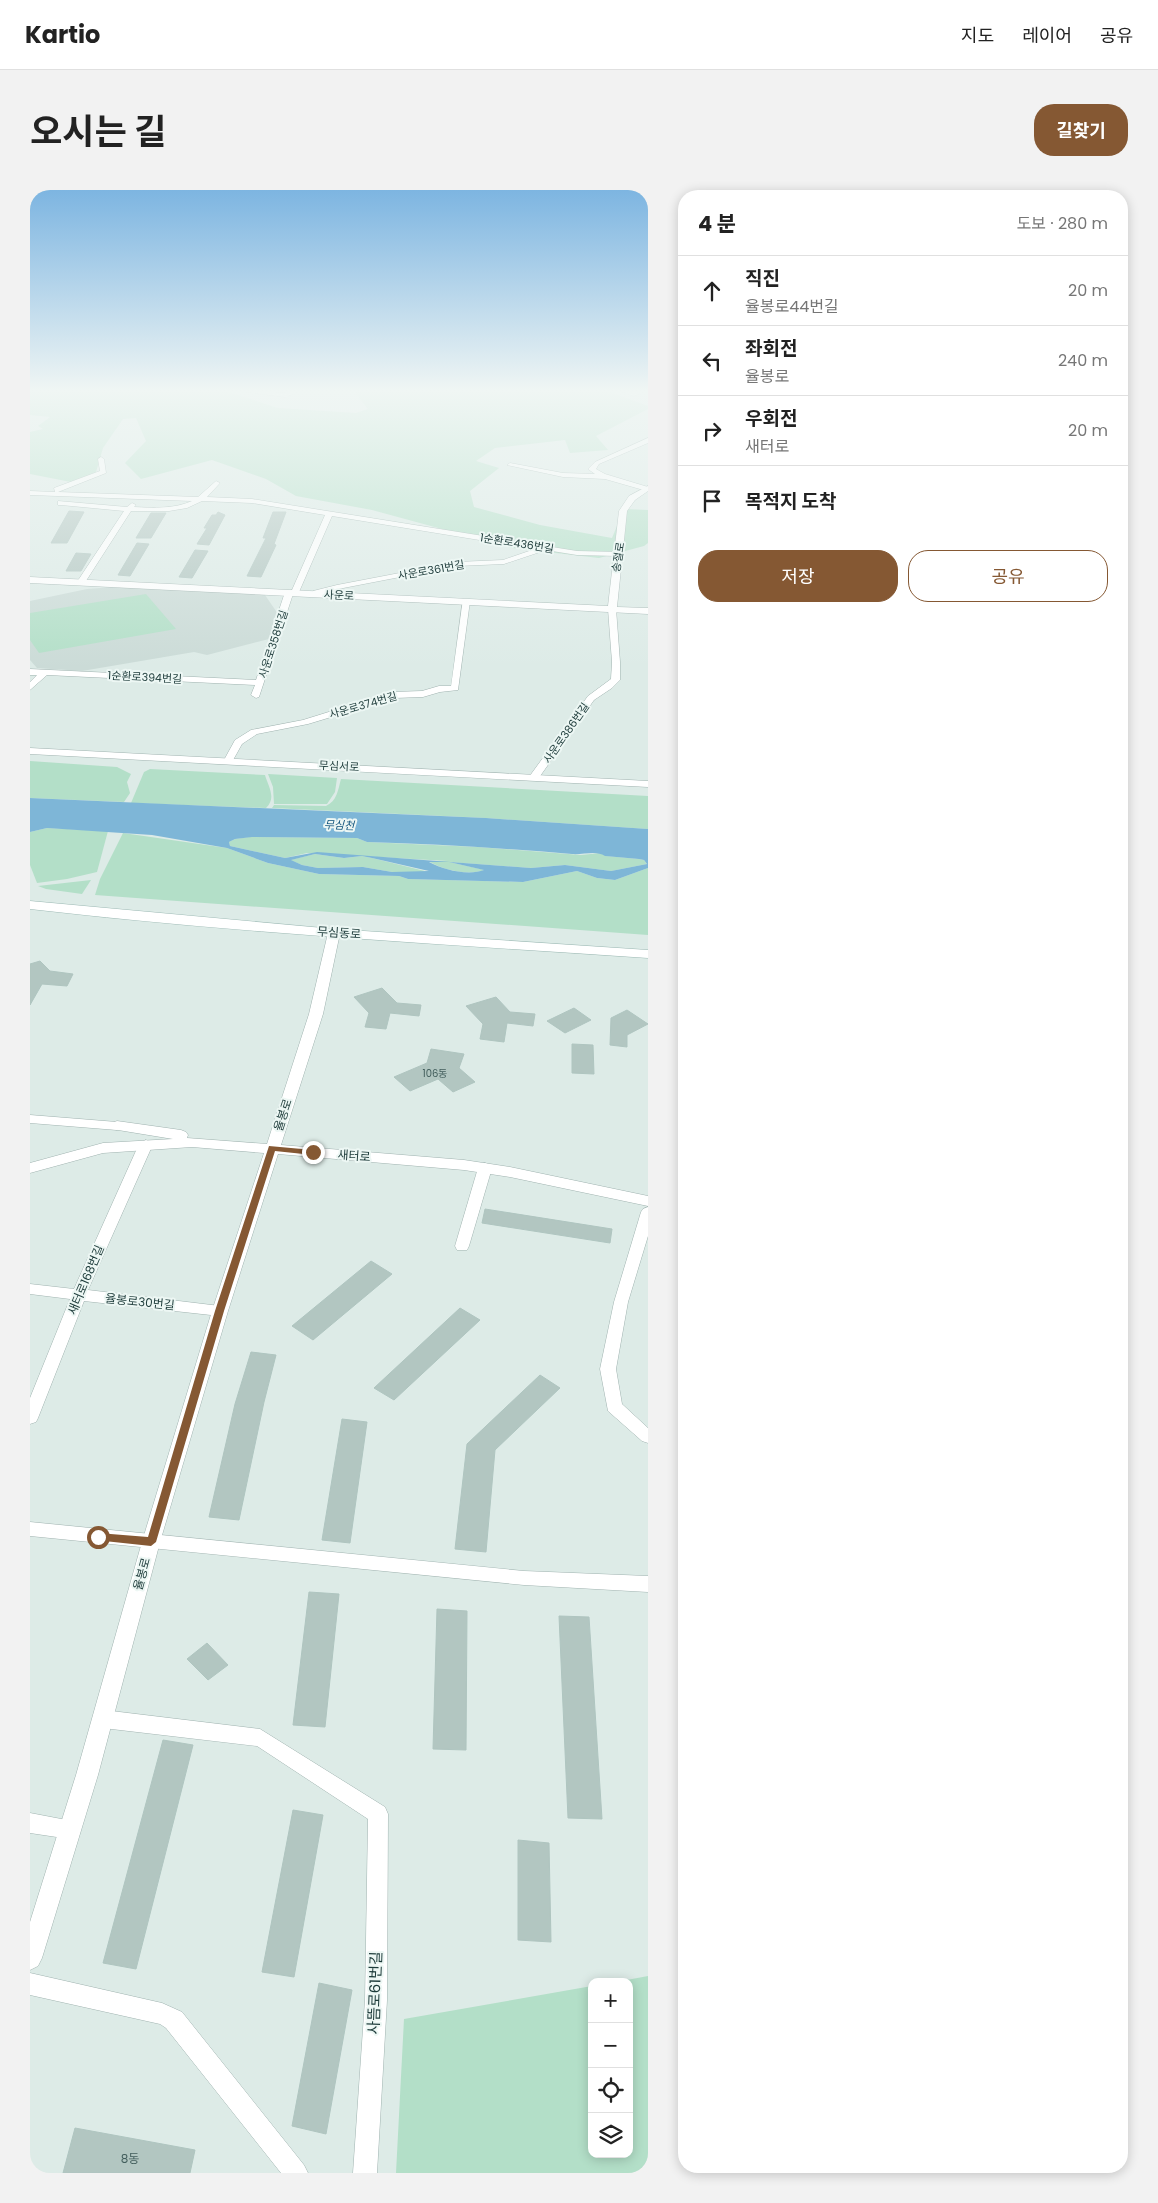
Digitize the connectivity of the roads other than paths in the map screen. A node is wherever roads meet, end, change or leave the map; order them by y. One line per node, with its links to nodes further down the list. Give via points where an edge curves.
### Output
1 (77, 483): 6 (street)
2 (216, 483): 8 (street)
3 (627, 483): 4 (street)
4 (648, 488): 13 (street, 송절로, via 625,506)
5 (30, 493): 6 (street, 1순환로436번길)
6 (50, 493): 7 (street, 1순환로436번길); 9 (street)
7 (139, 496): 8 (street, 1순환로436번길); 10 (street)
8 (200, 499): 10 (street, via 183,507); 11 (street, 1순환로436번길, via 252,500)
9 (32, 501): 10 (street)
10 (128, 509): 15 (street)
11 (328, 514): 12 (street, 1순환로436번길); 16 (street, 사운로358번길)
12 (546, 548): 13 (street, 1순환로436번길); 17 (street, 사운로361번길, via 504,562 457,564)
13 (618, 554): 19 (street, 송절로)
14 (30, 580): 15 (street, 사운로)
15 (82, 582): 16 (street, 사운로)
16 (292, 592): 17 (street, 사운로); 23 (street, 사운로358번길)
17 (316, 593): 18 (street, 사운로)
18 (466, 601): 19 (street, 사운로); 27 (street, 사운로374번길, via 455,688 393,695 306,722 254,732 238,742)
19 (612, 609): 20 (street, 사운로); 28 (street, 사운로386번길, via 615,680 591,698)
20 (648, 611)
21 (30, 672): 22 (street, 1순환로394번길)
22 (44, 673): 23 (street, 1순환로394번길); 24 (street)
23 (260, 683): 25 (street, 사운로358번길)
24 (30, 687)
25 (256, 695)
26 (30, 751): 27 (street, 무심서로)
27 (229, 760): 28 (street, 무심서로)
28 (534, 777): 29 (street, 무심서로)
29 (648, 784)
30 (30, 905): 31 (street, 무심동로)
31 (334, 933): 32 (street, 무심동로); 38 (street, 율봉로, via 316,1014)
32 (648, 954)
33 (30, 1119): 34 (street)
34 (117, 1126): 36 (street); 37 (street, via 128,1136)
35 (146, 1144): 36 (street, 새터로, via 192,1142); 37 (street, 새터로); 45 (street, 새터로168번길)
36 (250, 1146): 38 (street, 새터로)
37 (111, 1147): 39 (street, 새터로)
38 (272, 1148): 40 (street, 새터로); 46 (street, 율봉로)
39 (30, 1168)
40 (485, 1168): 41 (street, 새터로); 43 (street)
41 (648, 1201)
42 (648, 1212): 48 (street, via 621,1302 608,1369 614,1407)
43 (462, 1246)
44 (30, 1289): 45 (street, 율봉로30번길)
45 (79, 1296): 46 (street, 율봉로30번길); 47 (street, 새터로168번길)
46 (220, 1311): 50 (street, 율봉로)
47 (30, 1418)
48 (648, 1437)
49 (30, 1530): 50 (street)
50 (151, 1542): 51 (street, via 524,1578); 52 (street, 율봉로)
51 (648, 1584)
52 (103, 1719): 54 (street, 율봉로); 58 (street, 사뜸로61번길, via 260,1738 378,1814 376,2000)
53 (30, 1823): 54 (street)
54 (70, 1830): 55 (street, 율봉로)
55 (30, 1958)
56 (30, 1984): 57 (street, via 162,2014 174,2020)
57 (296, 2173)
58 (365, 2173)

